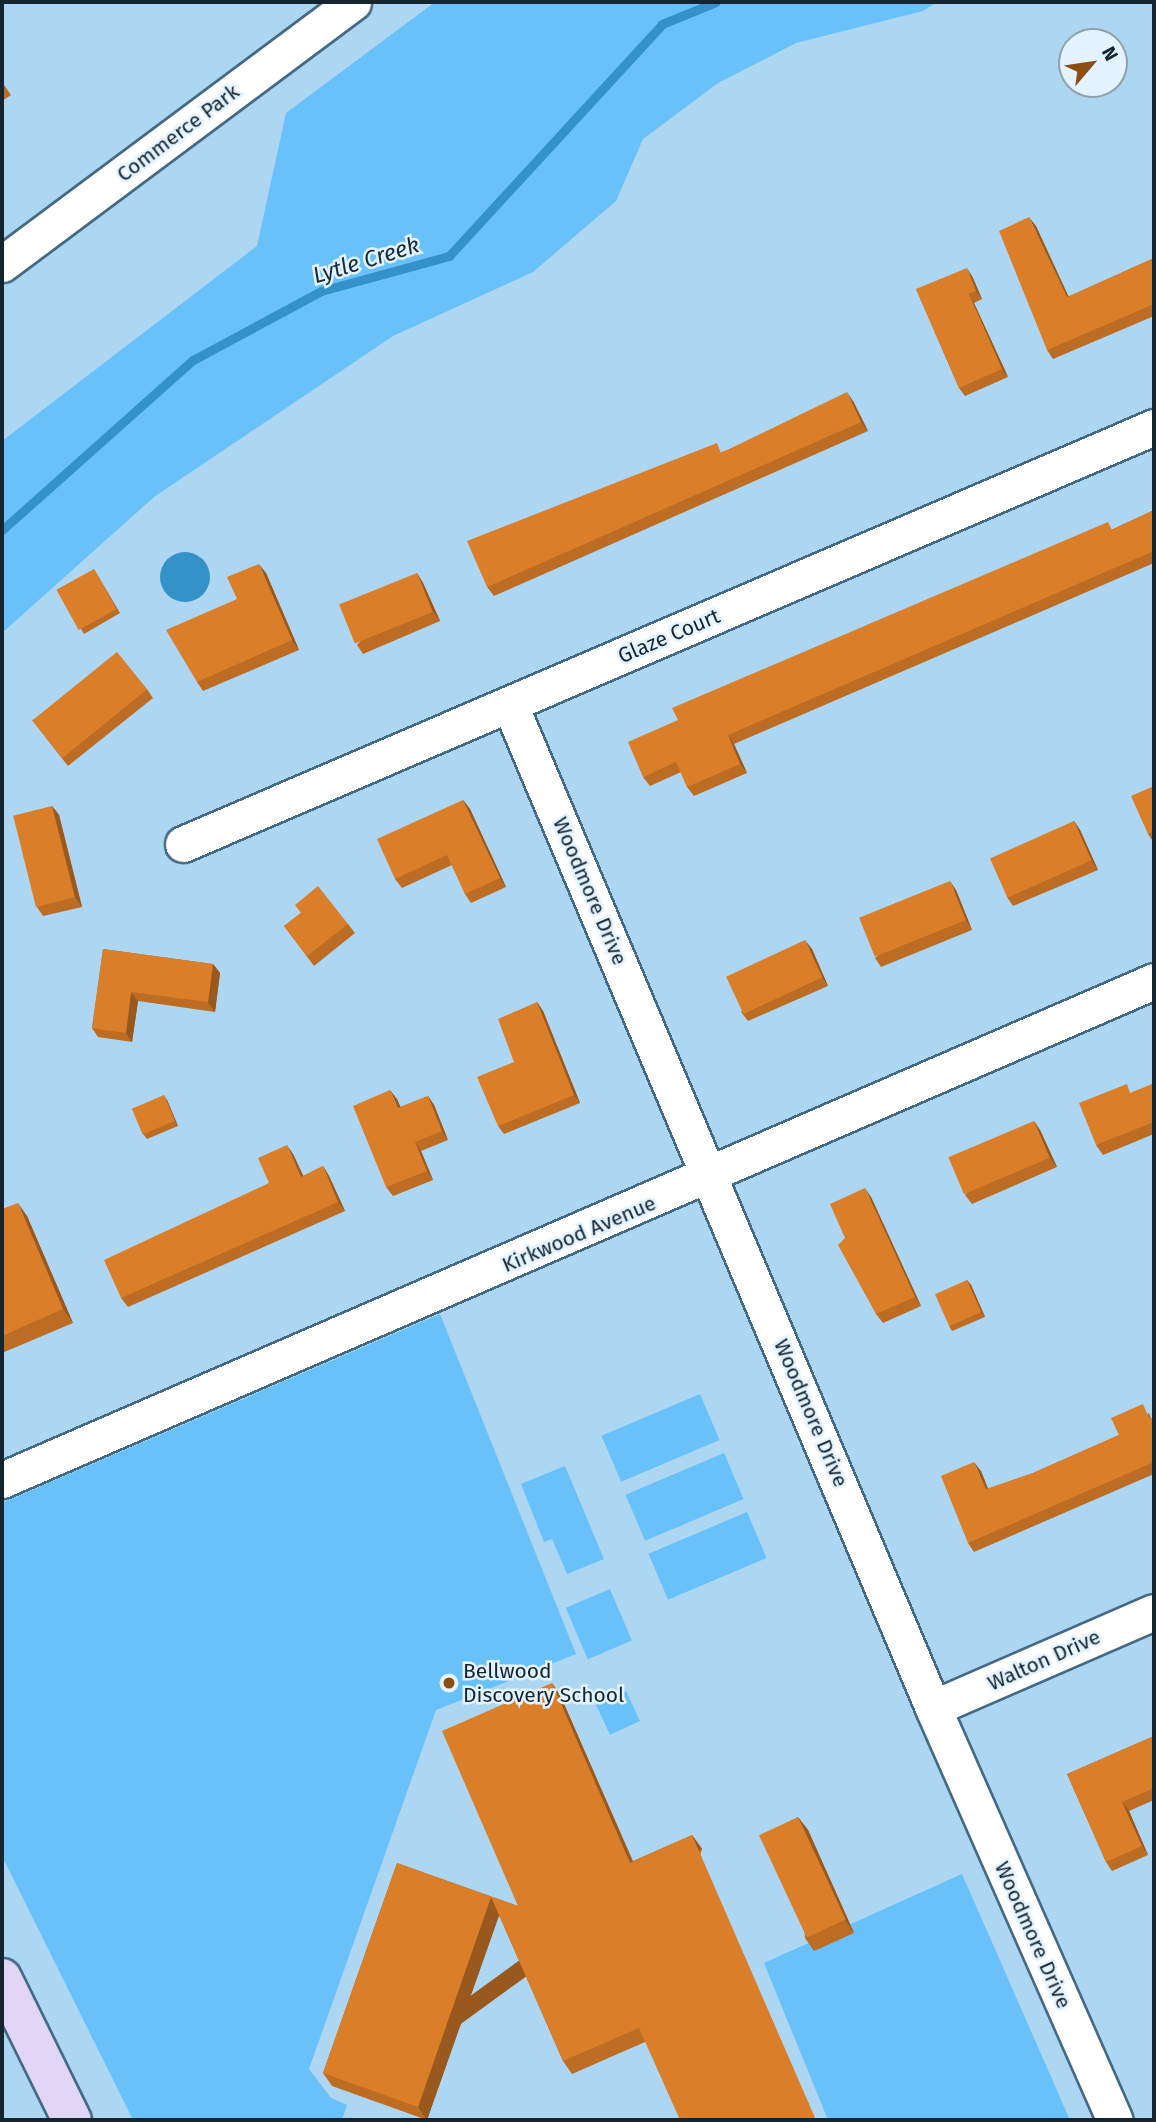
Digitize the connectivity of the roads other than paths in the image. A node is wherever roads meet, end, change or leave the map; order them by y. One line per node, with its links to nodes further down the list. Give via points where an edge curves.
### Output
1 (353, 2): 2 (street, Commerce Park)
2 (2, 264)
3 (1154, 427): 4 (street, Glaze Court)
4 (510, 705): 5 (street, Glaze Court); 7 (street, Woodmore Drive)
5 (183, 844)
6 (1154, 981): 7 (street, Kirkwood Avenue)
7 (713, 1177): 8 (street, Kirkwood Avenue); 10 (street, Woodmore Drive)
8 (2, 1480)
9 (1154, 1612): 10 (street, Walton Drive)
10 (933, 1708): 13 (street, Woodmore Drive)
11 (2, 1978): 12 (main road)
12 (72, 2120)
13 (1115, 2120)

